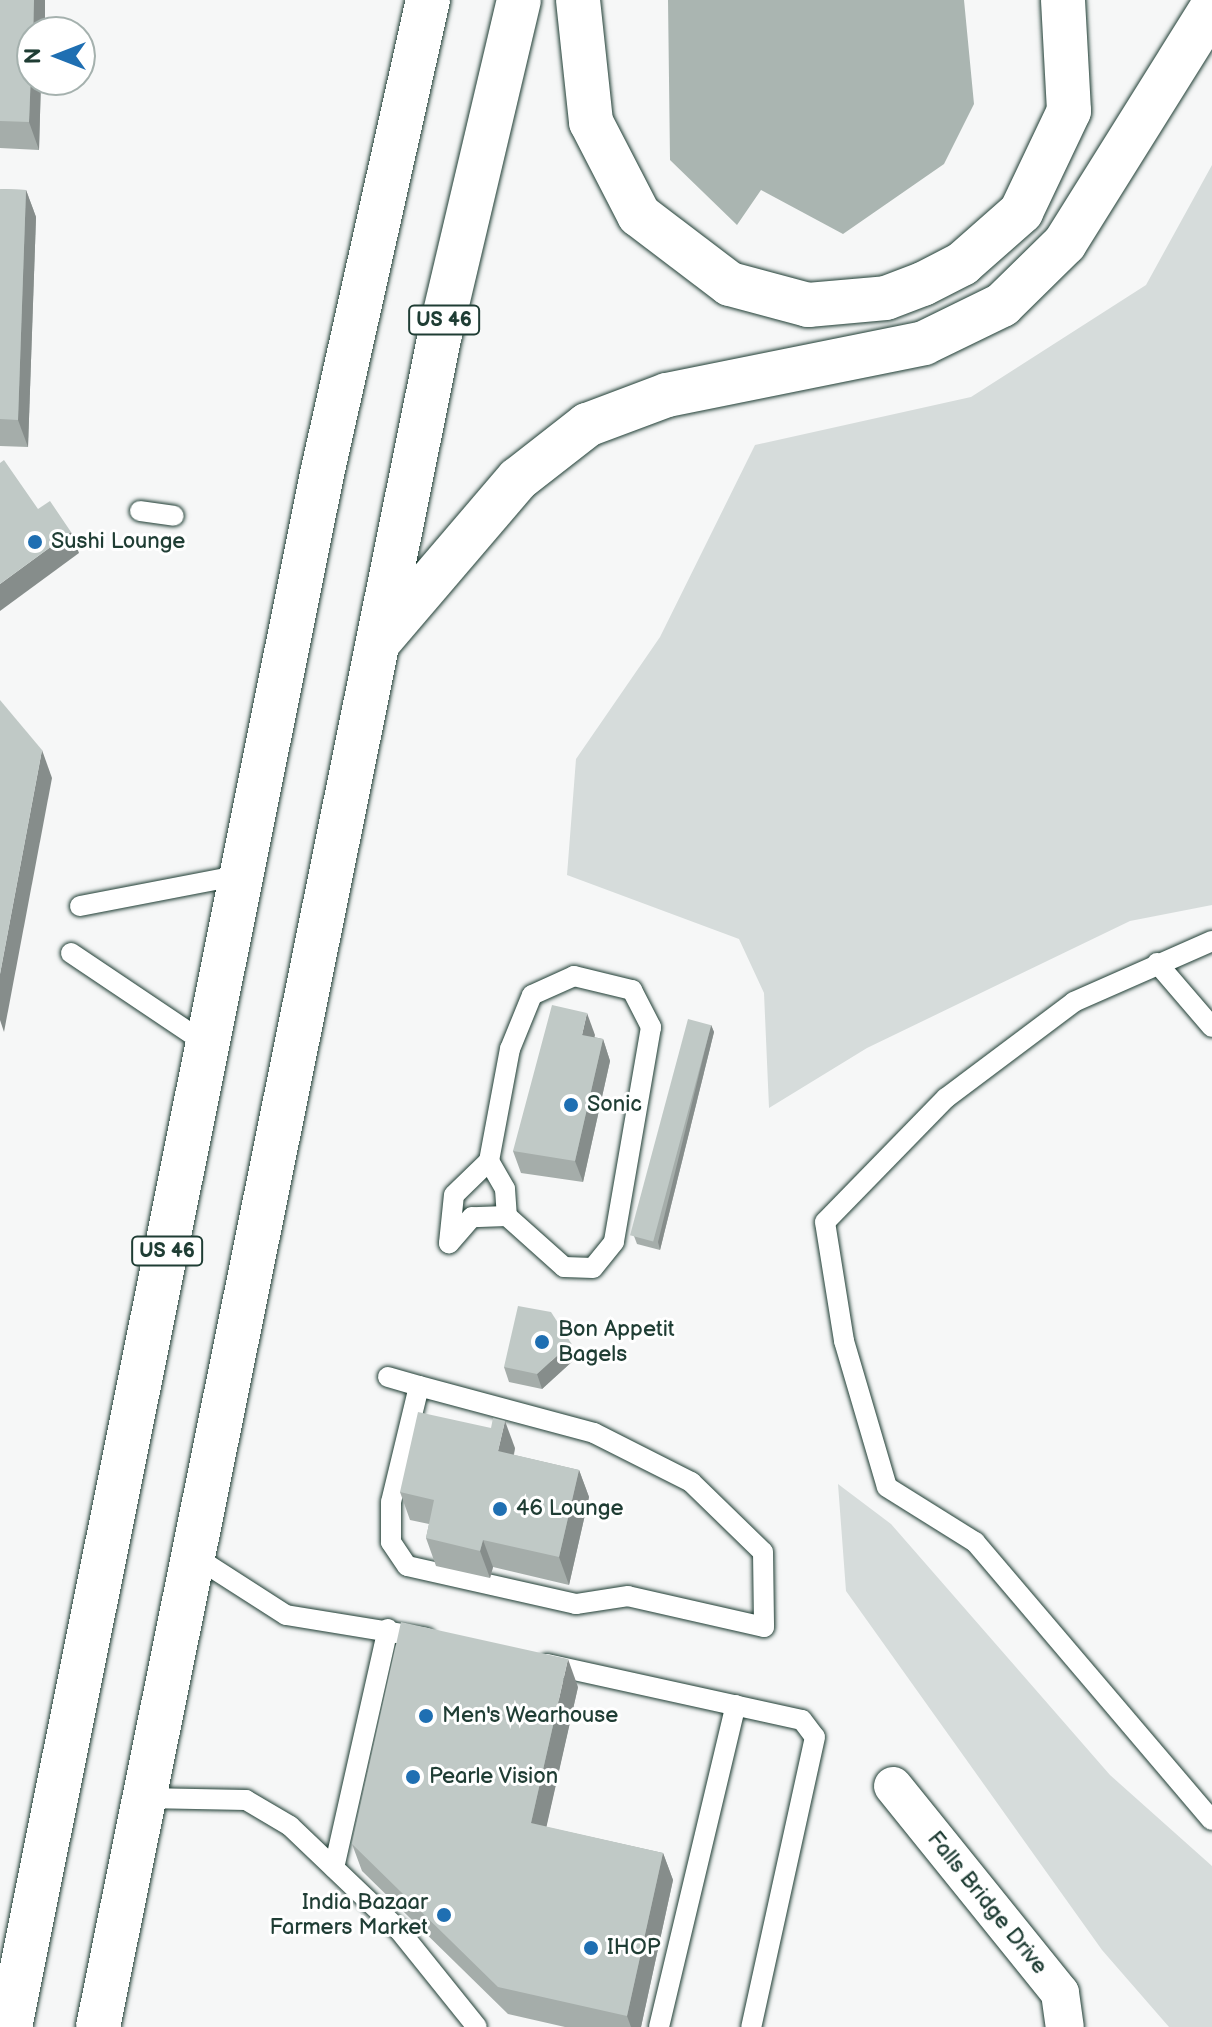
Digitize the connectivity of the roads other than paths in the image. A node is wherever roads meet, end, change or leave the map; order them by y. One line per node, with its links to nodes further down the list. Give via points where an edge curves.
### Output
1 (402, 0): 7 (highway)
2 (428, 0): 7 (highway, US 46)
3 (519, 0): 10 (highway, US 46, via 440,334)
4 (578, 0): 5 (highway, via 579,60 591,122 639,215 730,284 808,305 886,298 923,284 971,258 1021,212 1069,111)
5 (1063, 0)
6 (1212, 8): 10 (highway, via 1065,243 1002,305 924,343 667,395 587,425 518,479)
7 (412, 57): 11 (highway, US 46)
8 (140, 511): 9 (lane)
9 (174, 516)
10 (379, 642): 22 (highway, US 46)
11 (241, 875): 12 (lane); 17 (highway, US 46)
12 (80, 906)
13 (1212, 941): 15 (lane)
14 (71, 953): 17 (lane)
15 (1157, 963): 16 (lane); 29 (lane, via 1074,1002 946,1098 825,1222 844,1341 887,1487 975,1542)
16 (1212, 1027)
17 (208, 1045): 31 (highway, US 46)
18 (489, 1161): 19 (lane, via 505,1189); 19 (lane, via 454,1195 449,1243 472,1217); 19 (lane, via 510,1049 532,995 574,976 632,990 651,1027 614,1242 593,1268 564,1267)
19 (507, 1216)
20 (388, 1377): 21 (lane)
21 (419, 1386): 21 (lane, via 594,1433 691,1482 763,1552 764,1627 628,1596 576,1604 407,1566 391,1542 391,1502)
22 (194, 1556): 23 (lane, via 286,1615); 28 (highway, US 46)
23 (388, 1629): 24 (lane); 30 (lane)
24 (448, 1642)
25 (524, 1659): 26 (lane)
26 (736, 1705): 34 (lane); 35 (lane, via 802,1720 815,1737)
27 (893, 1786): 36 (street, Falls Bridge Drive, via 1060,1993)
28 (145, 1798): 30 (lane, via 246,1800 290,1826); 32 (highway, US 46)
29 (1212, 1820)
30 (334, 1868): 33 (lane, via 399,1930)
31 (10, 2027)
32 (98, 2027)
33 (477, 2027)
34 (659, 2027)
35 (751, 2027)
36 (1065, 2027)

